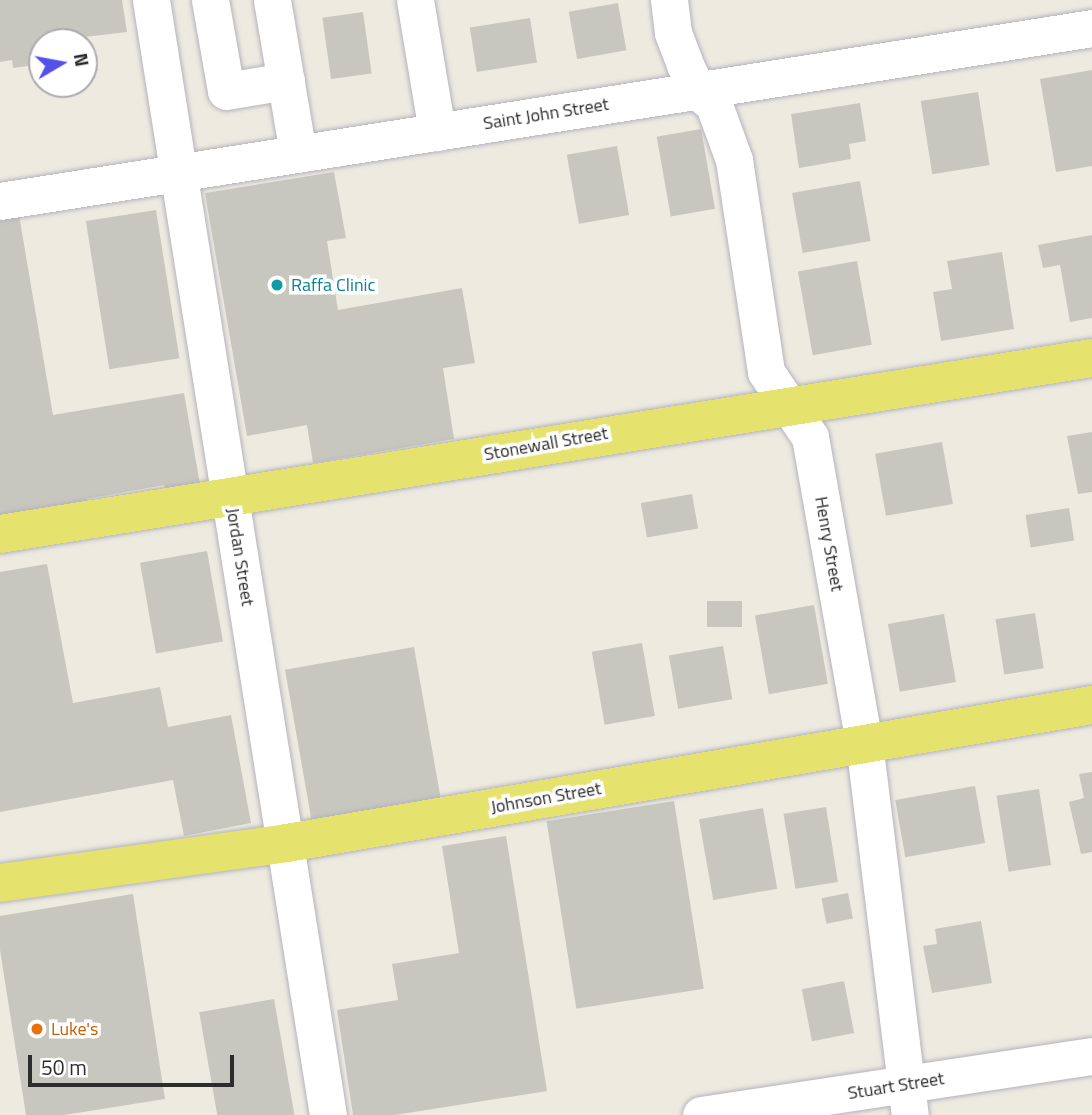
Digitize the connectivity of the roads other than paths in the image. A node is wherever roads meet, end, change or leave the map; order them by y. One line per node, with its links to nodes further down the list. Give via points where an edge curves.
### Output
1 (151, 0): 11 (street, Jordan Street)
2 (210, 0): 7 (street, via 226,91)
3 (272, 0): 7 (street)
4 (415, 0): 9 (street)
5 (669, 0): 8 (street, Henry Street, via 673,33)
6 (1092, 28): 8 (street, Saint John Street)
7 (286, 82): 10 (street)
8 (698, 90): 9 (street, Saint John Street); 14 (street, Henry Street, via 714,106 734,160 766,372)
9 (437, 132): 10 (street, Saint John Street)
10 (298, 154): 11 (street, Saint John Street)
11 (179, 173): 12 (street, Saint John Street); 15 (street, Jordan Street)
12 (0, 201)
13 (1092, 358): 14 (main road, Stonewall Street)
14 (787, 406): 15 (main road, Stonewall Street); 18 (street, Henry Street, via 810,437)
15 (230, 497): 16 (main road, Stonewall Street); 19 (street, Jordan Street)
16 (0, 534)
17 (1092, 705): 18 (main road, Johnson Street)
18 (864, 742): 19 (main road, Johnson Street); 22 (street, Henry Street)
19 (287, 843): 20 (main road, Johnson Street); 23 (street, Jordan Street)
20 (0, 883)
21 (1092, 1056): 22 (street, Stuart Street)
22 (908, 1100): 24 (street, Stuart Street)
23 (328, 1115)
24 (701, 1115)

